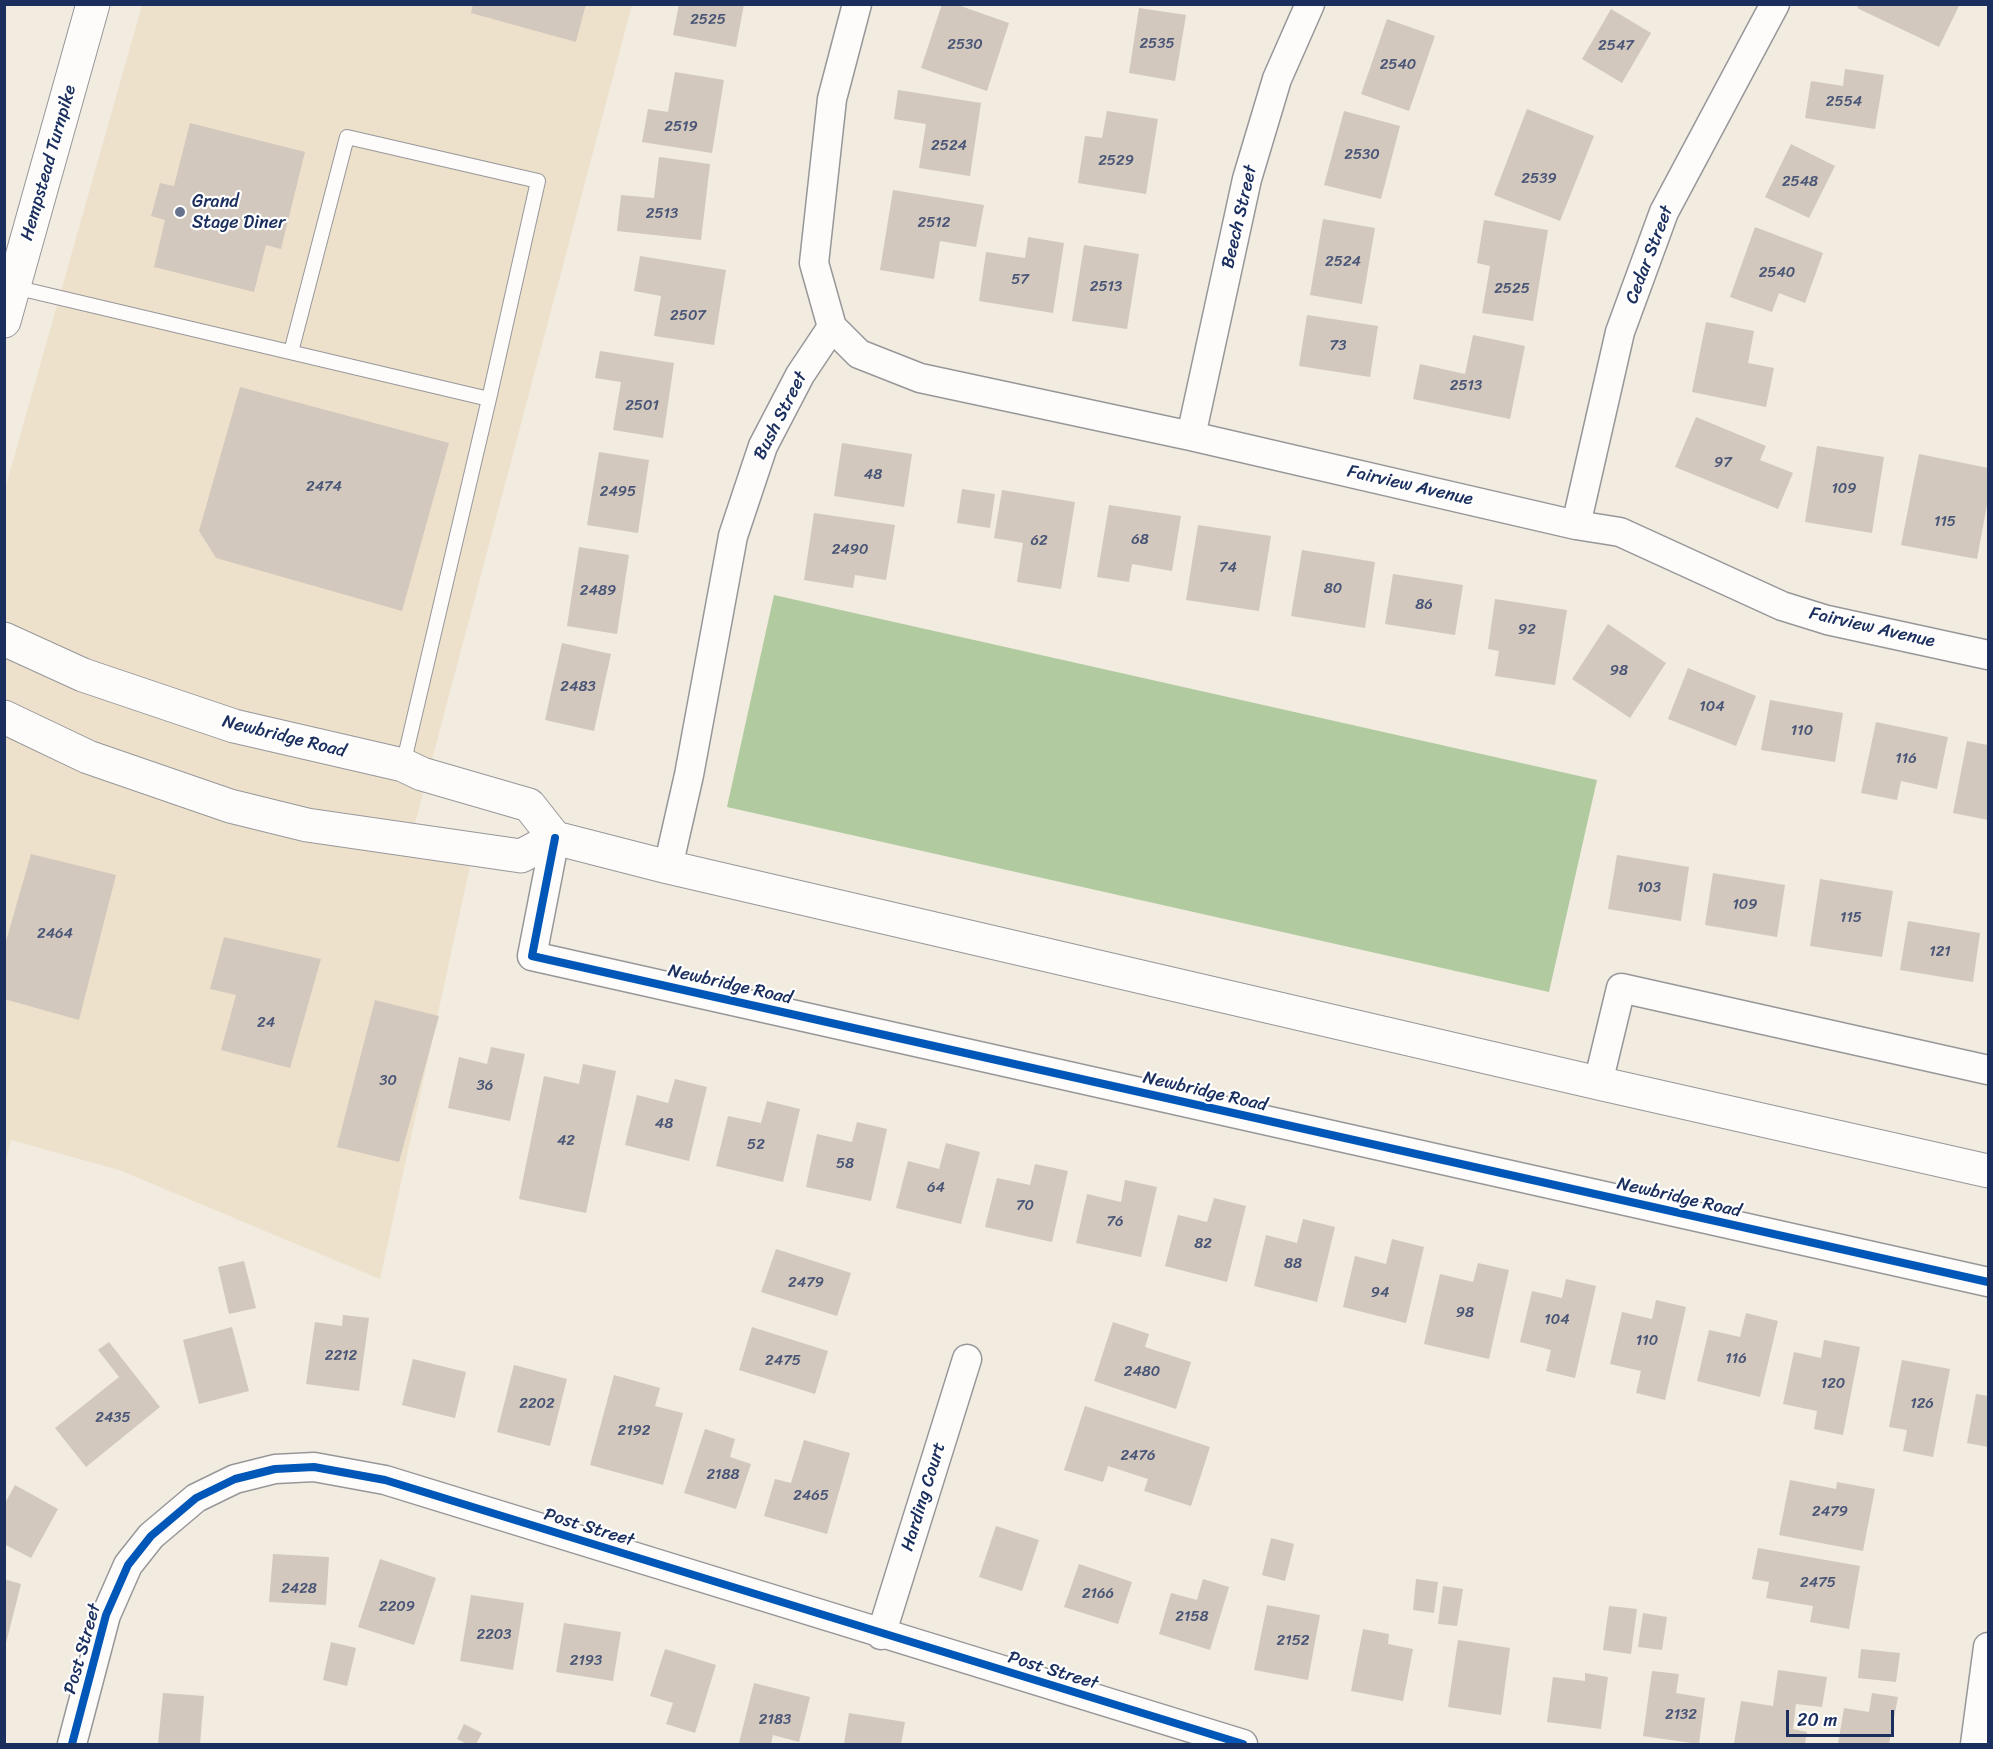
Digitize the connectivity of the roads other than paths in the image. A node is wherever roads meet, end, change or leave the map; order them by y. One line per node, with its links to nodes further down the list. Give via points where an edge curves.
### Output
1 (93, 4): 5 (main road, Hempstead Turnpike)
2 (857, 4): 7 (street, via 832,99 814,263)
3 (1310, 4): 10 (street, Beech Street, via 1277,79 1247,179)
4 (1775, 4): 11 (street, Cedar Street, via 1664,212 1620,332)
5 (14, 287): 6 (main road, Hempstead Turnpike); 8 (lane)
6 (4, 321)
7 (832, 327): 10 (street, Fairview Avenue, via 860,354 920,378); 17 (street, Bush Street, via 800,375 763,446 733,536)
8 (291, 351): 9 (lane); 9 (lane, via 347,137 538,181)
9 (489, 399): 15 (lane)
10 (1191, 436): 11 (street, Fairview Avenue)
11 (1576, 525): 13 (street, Fairview Avenue, via 1620,532 1793,609 1827,620)
12 (4, 639): 15 (main road, Newbridge Road, via 83,675 234,726)
13 (1989, 655)
14 (4, 717): 16 (main road, via 88,757 230,806 307,825 521,856)
15 (403, 765): 16 (main road, Newbridge Road, via 529,805)
16 (555, 838): 17 (main road); 21 (street, Newbridge Road, via 532,956)
17 (668, 867): 19 (main road)
18 (1989, 1070): 19 (street, via 1621,988)
19 (1598, 1083): 20 (main road)
20 (1989, 1171)
21 (1989, 1282)
22 (967, 1359): 23 (street, Harding Court)
23 (881, 1635): 25 (street, Post Street, via 386,1480 315,1467 275,1469 235,1479 196,1498 151,1536 128,1565 106,1615); 26 (street, Post Street)
24 (1989, 1647): 27 (street)
25 (72, 1744)
26 (1243, 1744)
27 (1975, 1744)

